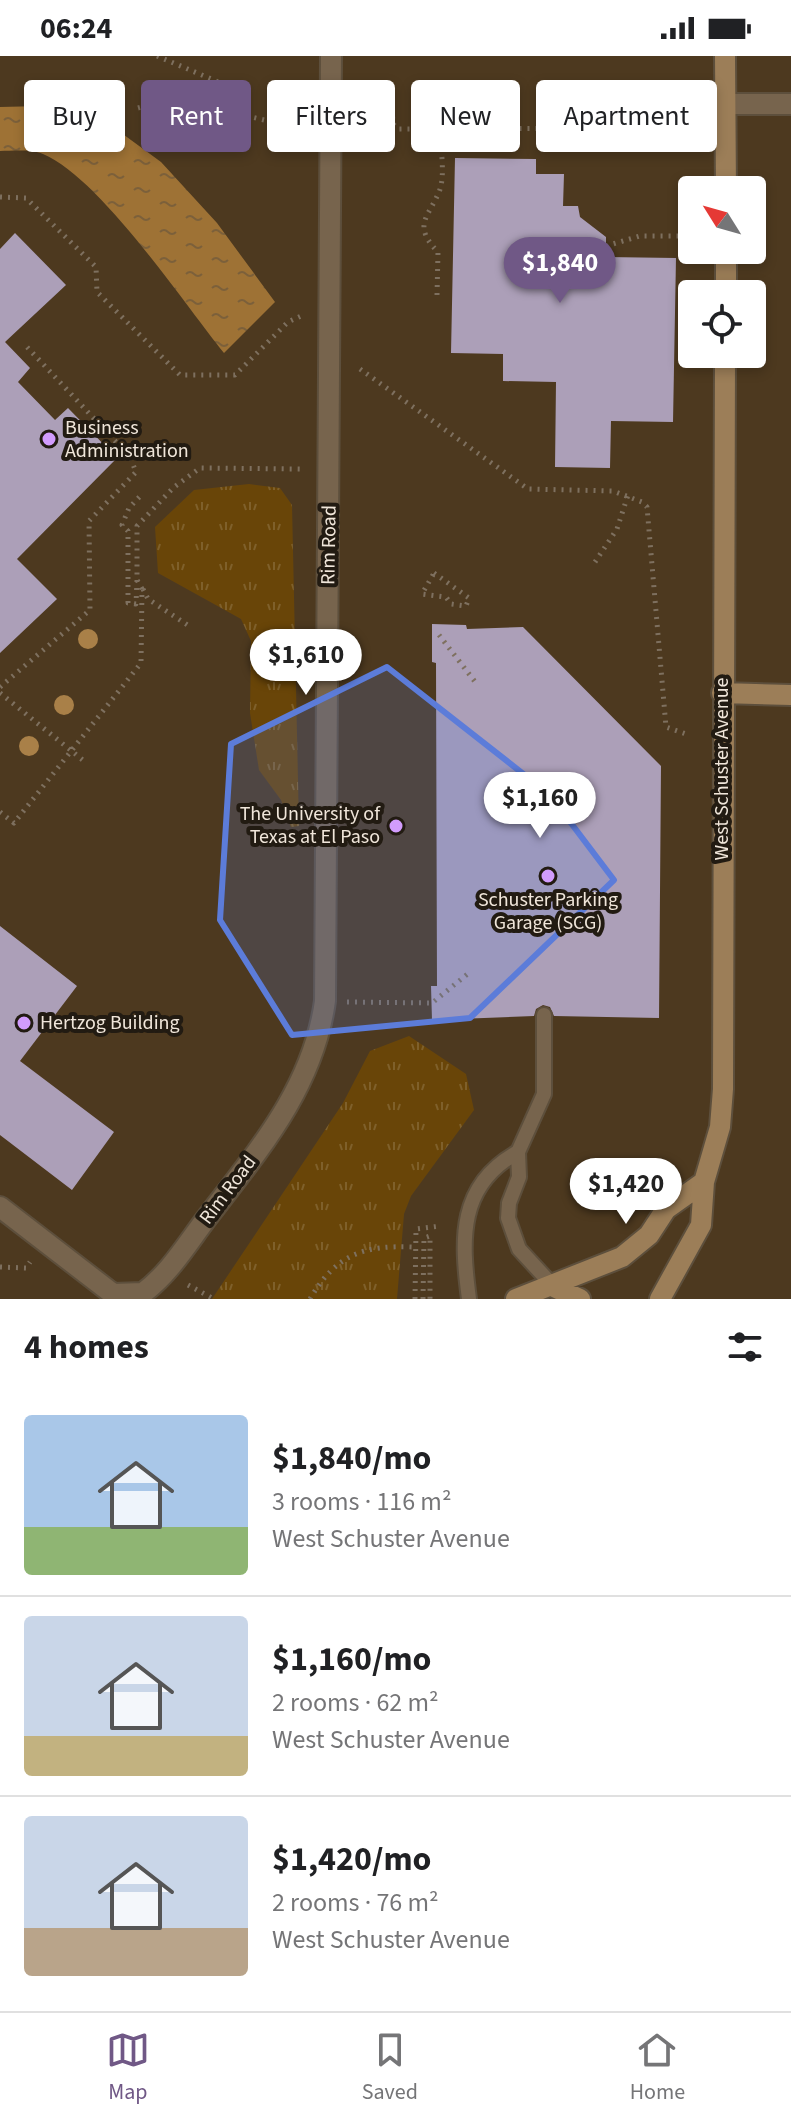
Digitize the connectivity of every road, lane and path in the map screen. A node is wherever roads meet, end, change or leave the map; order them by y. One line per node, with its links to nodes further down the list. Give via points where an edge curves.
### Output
1 (157, 56): 4 (path)
2 (331, 56): 42 (street, Rim Road, via 322,1020 309,1066 278,1124 155,1285 143,1293 113,1294)
3 (725, 56): 5 (main road)
4 (214, 80)
5 (725, 104): 6 (street); 10 (main road)
6 (791, 104)
7 (138, 108): 8 (path, via 174,98)
8 (267, 121)
9 (440, 152): 14 (path, via 440,191 424,220 426,238 438,252)
10 (726, 176)
11 (0, 197): 15 (path, via 26,198 96,267 97,292 180,375 235,375 288,322)
12 (678, 236): 13 (path, via 640,236)
13 (606, 246)
14 (437, 295)
15 (301, 316)
16 (27, 347): 29 (path, via 130,457 136,472 89,521 90,610)
17 (725, 368): 31 (main road, West Schuster Avenue)
18 (360, 369): 21 (path, via 528,489)
19 (301, 469): 23 (path, via 192,472 137,526)
20 (143, 493): 23 (path, via 122,525 128,531 128,603 136,604)
21 (628, 495): 22 (path, via 617,529); 33 (path, via 647,507 666,727)
22 (595, 562)
23 (137, 580): 24 (path)
24 (142, 589): 26 (path, via 148,599); 34 (path, via 141,663)
25 (451, 604): 25 (path, via 466,606 469,598 434,573 422,594 446,597)
26 (189, 626)
27 (439, 635): 28 (path)
28 (476, 683)
29 (0, 687)
30 (0, 693): 34 (path)
31 (722, 693): 32 (main road); 41 (main road, West Schuster Avenue, via 723,1089 720,1127)
32 (791, 695)
33 (686, 734)
34 (70, 750): 35 (path); 36 (path, via 14,823)
35 (84, 761)
36 (0, 812)
37 (470, 972): 38 (path, via 432,1003)
38 (347, 1002)
39 (544, 1015): 40 (lane, via 544,1094)
40 (518, 1152): 48 (lane, via 519,1177 509,1203 511,1227 519,1249); 54 (lane, via 499,1162 467,1210 462,1242)
41 (704, 1182): 48 (main road, via 666,1209 649,1235 622,1257); 57 (main road, West Schuster Avenue, via 701,1225)
42 (0, 1207)
43 (441, 1226): 44 (path, via 418,1226)
44 (413, 1247): 50 (path, via 379,1246 355,1254 335,1265); 51 (path)
45 (30, 1262): 46 (path, via 26,1268)
46 (0, 1267)
47 (188, 1285): 49 (path)
48 (554, 1287): 55 (main road); 56 (main road)
49 (214, 1299)
50 (310, 1299)
51 (415, 1299)
52 (423, 1299): 53 (path, via 424,1238 430,1236)
53 (430, 1299)
54 (469, 1299)
55 (516, 1299)
56 (580, 1299)
57 (660, 1299)

